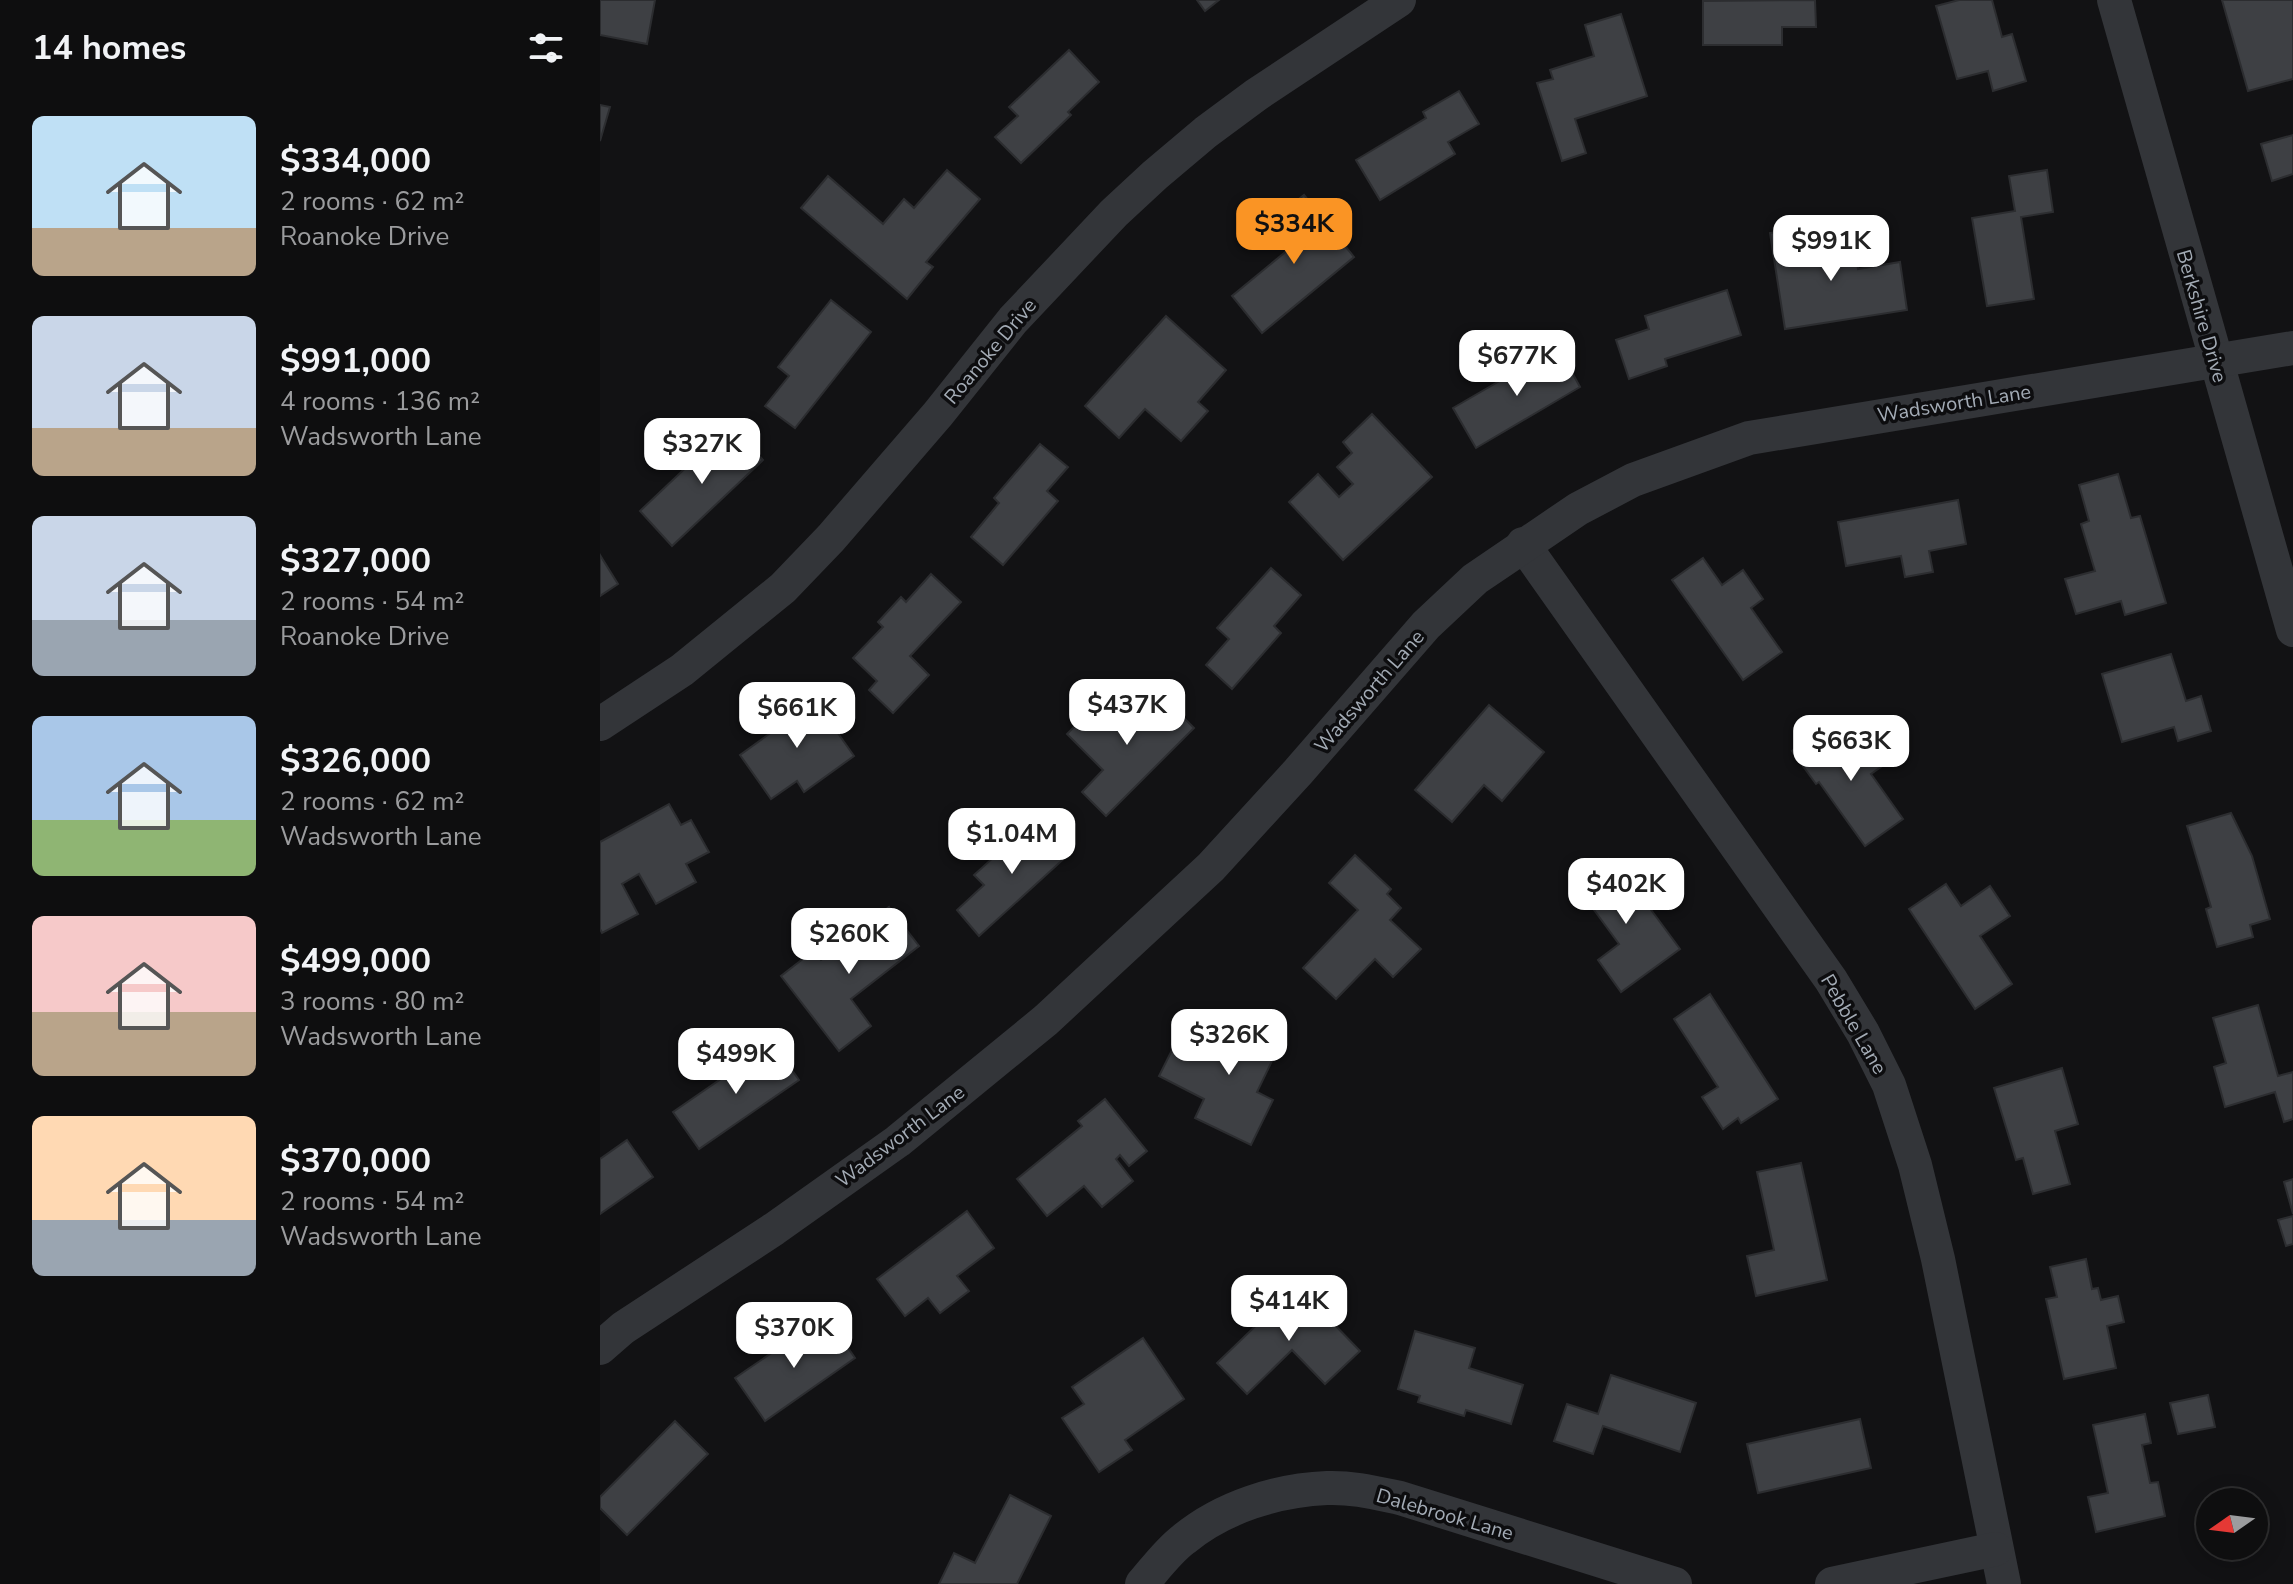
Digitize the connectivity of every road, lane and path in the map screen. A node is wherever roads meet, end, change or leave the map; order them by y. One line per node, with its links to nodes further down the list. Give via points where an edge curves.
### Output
1 (1399, 0): 7 (street, Roanoke Drive, via 1256,95 1155,175 1013,320 928,426 783,588 682,670)
2 (2114, 0): 4 (street, Berkshire Drive)
3 (2293, 348): 4 (street, Wadsworth Lane)
4 (2214, 360): 5 (street, Wadsworth Lane, via 1749,438 1633,480); 6 (street, Berkshire Drive)
5 (1523, 544): 8 (street, Wadsworth Lane, via 1426,625 1211,867 1046,1020 898,1141); 9 (street, Pebble Lane, via 1831,980 1889,1085 1938,1259)
6 (2293, 630)
7 (600, 724)
8 (600, 1348)
9 (1996, 1549): 12 (street); 13 (street, Pebble Lane)
10 (1142, 1584): 11 (street, Dalebrook Lane, via 1183,1539 1219,1516 1252,1502 1328,1488 1400,1498)
11 (1675, 1584)
12 (1832, 1584)
13 (2004, 1584)

